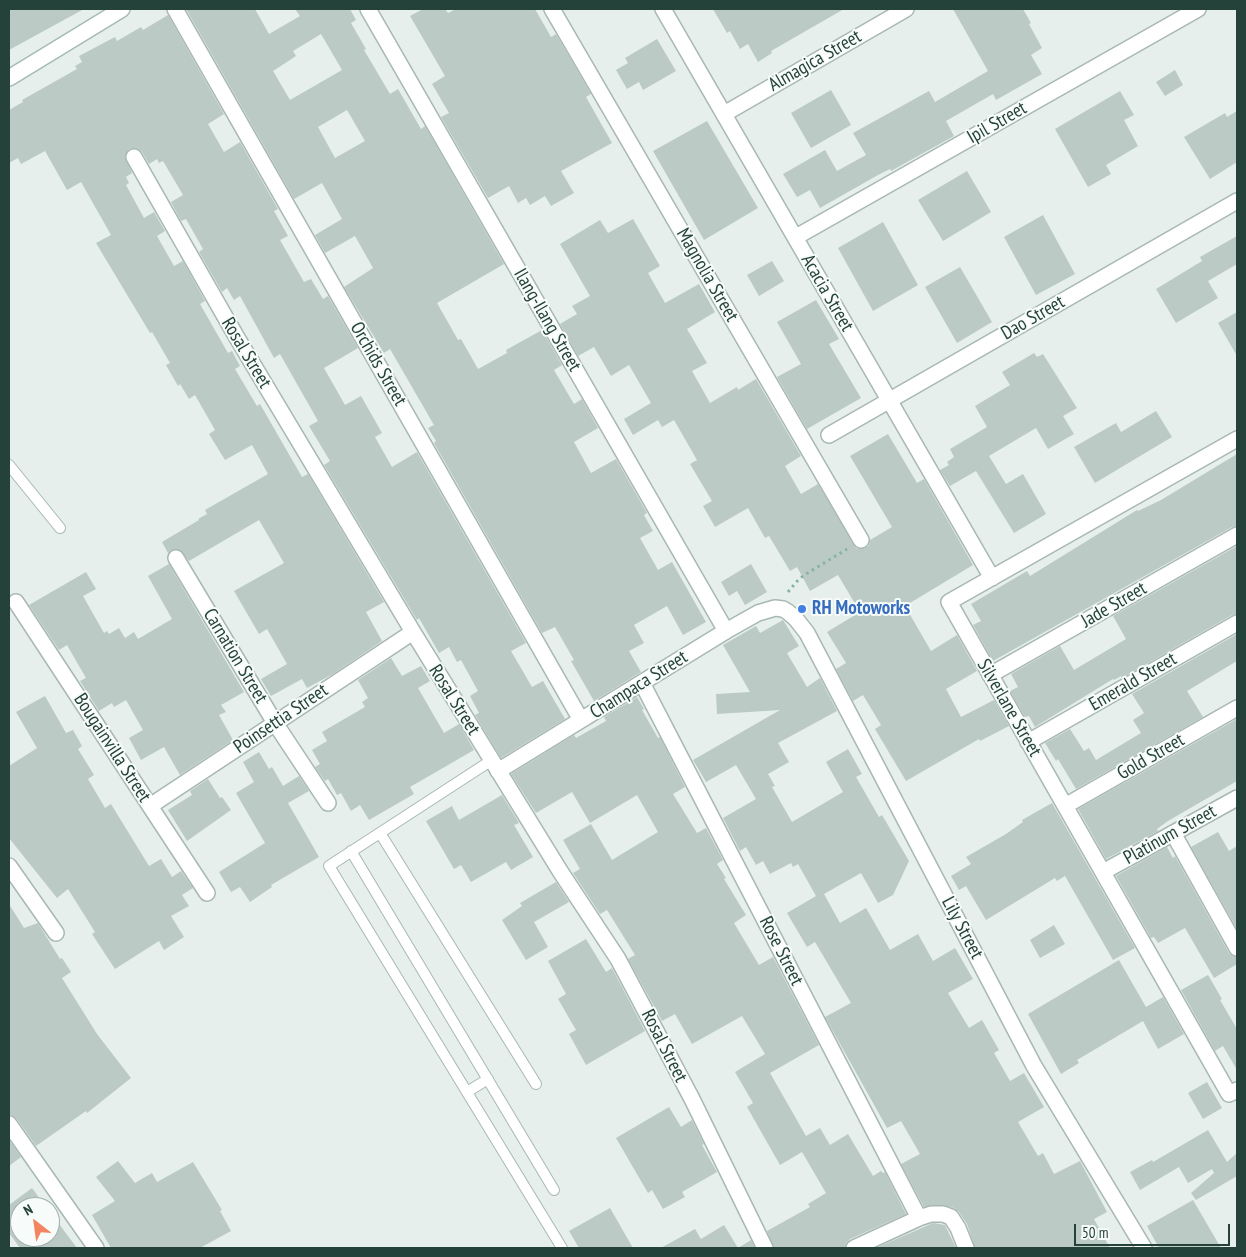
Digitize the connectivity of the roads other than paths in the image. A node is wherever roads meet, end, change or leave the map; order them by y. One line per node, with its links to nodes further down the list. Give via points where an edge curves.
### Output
1 (122, 9): 8 (street)
2 (175, 9): 30 (street, Orchids Street)
3 (368, 9): 25 (street, Ilang-Ilang Street)
4 (552, 9): 19 (street, Magnolia Street)
5 (663, 9): 9 (street, Acacia Street)
6 (906, 9): 9 (street, Almagica Street)
7 (1198, 9): 12 (street, Ipil Street)
8 (9, 78)
9 (724, 114): 12 (street, Acacia Street)
10 (134, 157): 26 (street, Rosal Street)
11 (1237, 201): 13 (street, Dao Street)
12 (796, 237): 13 (street, Acacia Street)
13 (889, 402): 14 (street, Dao Street); 21 (street, Acacia Street)
14 (829, 435)
15 (1237, 439): 21 (street, Silverlane Street)
16 (9, 465): 17 (lane)
17 (60, 528)
18 (1237, 535): 27 (street, Jade Street)
19 (861, 540)
20 (176, 558): 31 (street, Carnation Street)
21 (992, 578): 27 (street, Silverlane Street, via 949,602)
22 (16, 602): 36 (street, Bougainvilla Street)
23 (783, 609): 25 (street, Champaca Street, via 758,613); 58 (street, Lily Street, via 796,618 806,633 1034,1066)
24 (1237, 623): 32 (street, Emerald Street)
25 (726, 631): 28 (street, Champaca Street)
26 (412, 632): 31 (street, Poinsettia Street); 33 (street, Rosal Street)
27 (990, 675): 32 (street, Silverlane Street)
28 (642, 683): 30 (street, Champaca Street); 52 (street, Rose Street)
29 (1237, 708): 37 (street, Gold Street)
30 (581, 720): 33 (street, Champaca Street)
31 (275, 723): 35 (street, Carnation Street); 36 (street, Poinsettia Street)
32 (1028, 742): 37 (street, Silverlane Street)
33 (495, 766): 38 (lane, Champaca Street); 55 (street, Rosal Street, via 618,959)
34 (1237, 798): 39 (street, Platinum Street)
35 (328, 804)
36 (150, 806): 43 (street, Bougainvilla Street)
37 (1065, 806): 42 (street, Silverlane Street)
38 (380, 832): 40 (lane, Champaca Street); 47 (lane)
39 (1173, 833): 42 (street, Platinum Street); 45 (street)
40 (351, 851): 46 (lane); 49 (lane, Champaca Street, via 329,866)
41 (9, 866): 44 (street)
42 (1102, 872): 48 (street, Silverlane Street, via 1229,1094)
43 (207, 893)
44 (56, 933)
45 (1237, 948)
46 (488, 1080): 49 (lane); 51 (lane)
47 (536, 1084)
48 (1237, 1090)
49 (467, 1092): 54 (lane)
50 (9, 1124): 53 (street)
51 (554, 1190)
52 (919, 1218): 56 (street); 57 (street, via 931,1214 951,1217)
53 (96, 1248)
54 (562, 1248)
55 (765, 1248)
56 (854, 1248)
57 (966, 1248)
58 (1144, 1248)

